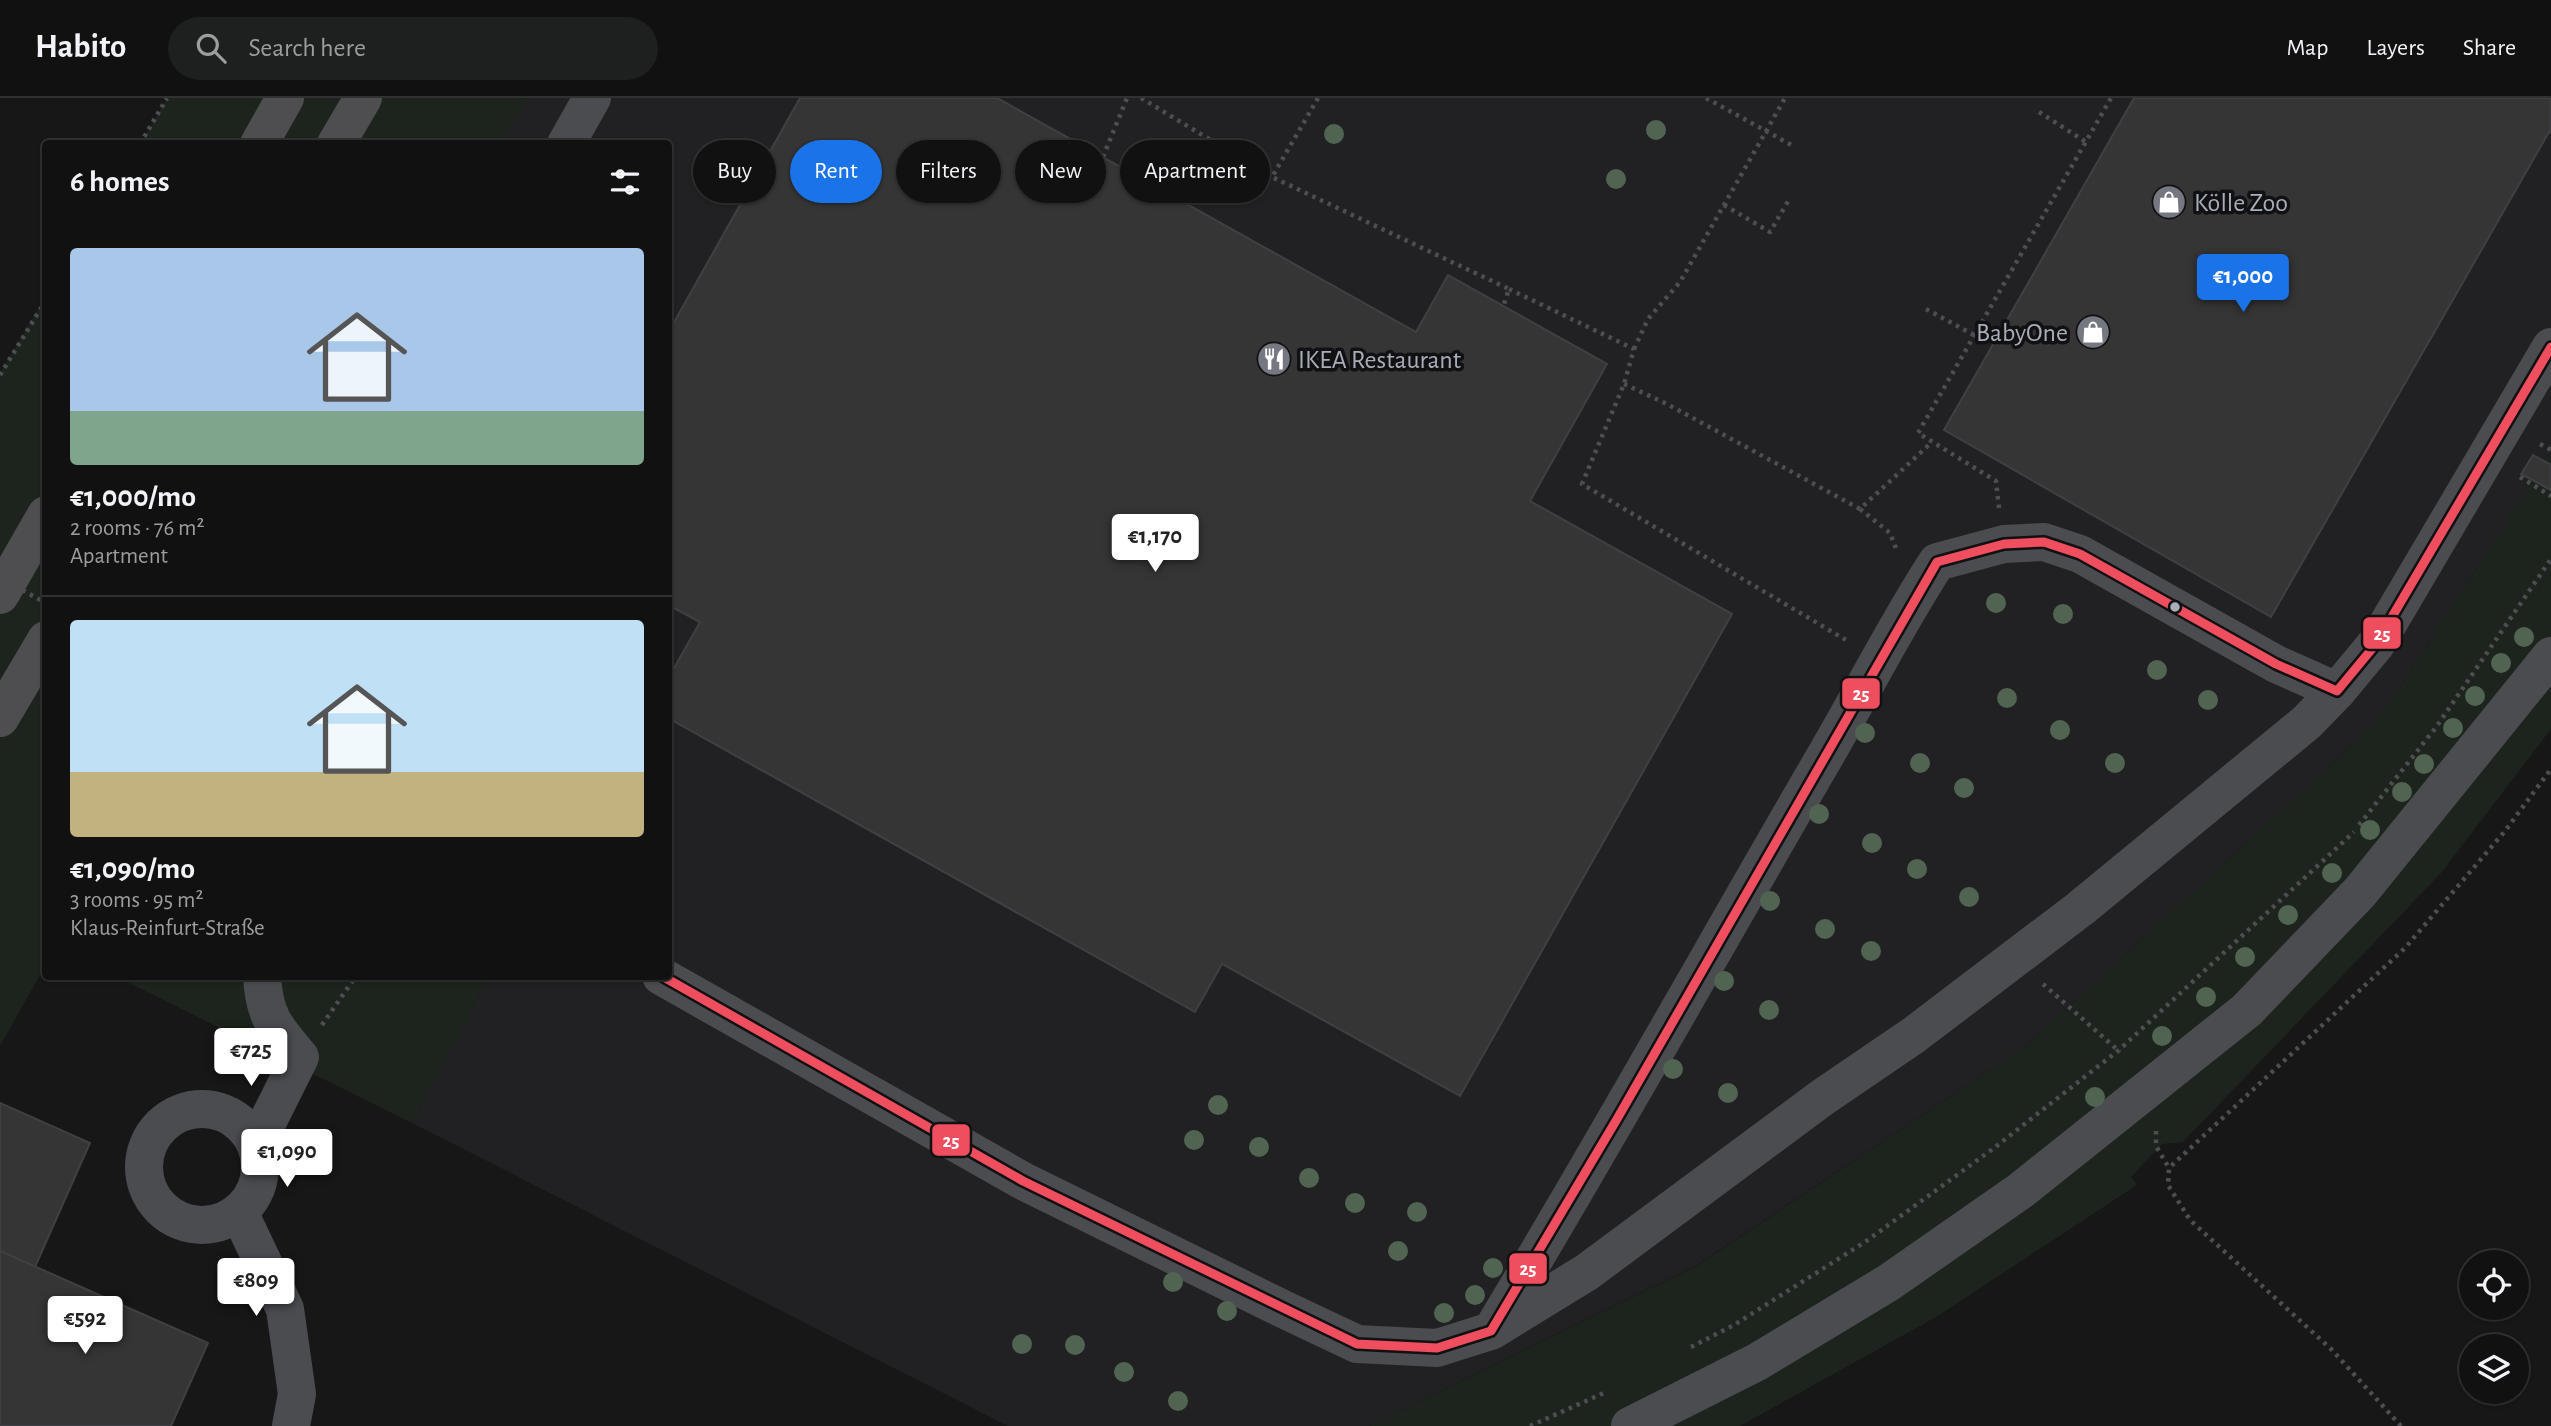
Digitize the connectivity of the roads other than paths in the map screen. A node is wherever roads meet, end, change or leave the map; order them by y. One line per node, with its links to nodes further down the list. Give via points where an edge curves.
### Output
1 (285, 98): 4 (highway)
2 (363, 98): 5 (highway)
3 (592, 98): 6 (street)
4 (261, 140)
5 (338, 140)
6 (568, 140)
7 (2551, 347): 12 (street, via 2376,644)
8 (42, 522): 9 (highway)
9 (0, 595)
10 (42, 647): 13 (highway)
11 (2551, 656): 20 (street, via 2360,892 2247,1010 2020,1191 1888,1283 1757,1362)
12 (2337, 691): 18 (street, via 2297,730 2081,908 1914,1035 1587,1272); 18 (street, via 2276,664 2080,554 2045,542 2004,544 1937,562)
13 (0, 718)
14 (262, 980): 16 (street, via 263,1002 279,1033 300,1057)
15 (668, 980): 18 (street, via 1023,1181 1357,1344 1437,1348)
16 (256, 1145): 17 (street, via 258,1182); 17 (street, via 231,1116 192,1109 159,1127 143,1162 153,1199 175,1218 202,1225 222,1222)
17 (239, 1212): 19 (street, via 285,1309 297,1394)
18 (1491, 1332)
19 (291, 1426)
20 (1630, 1426)

